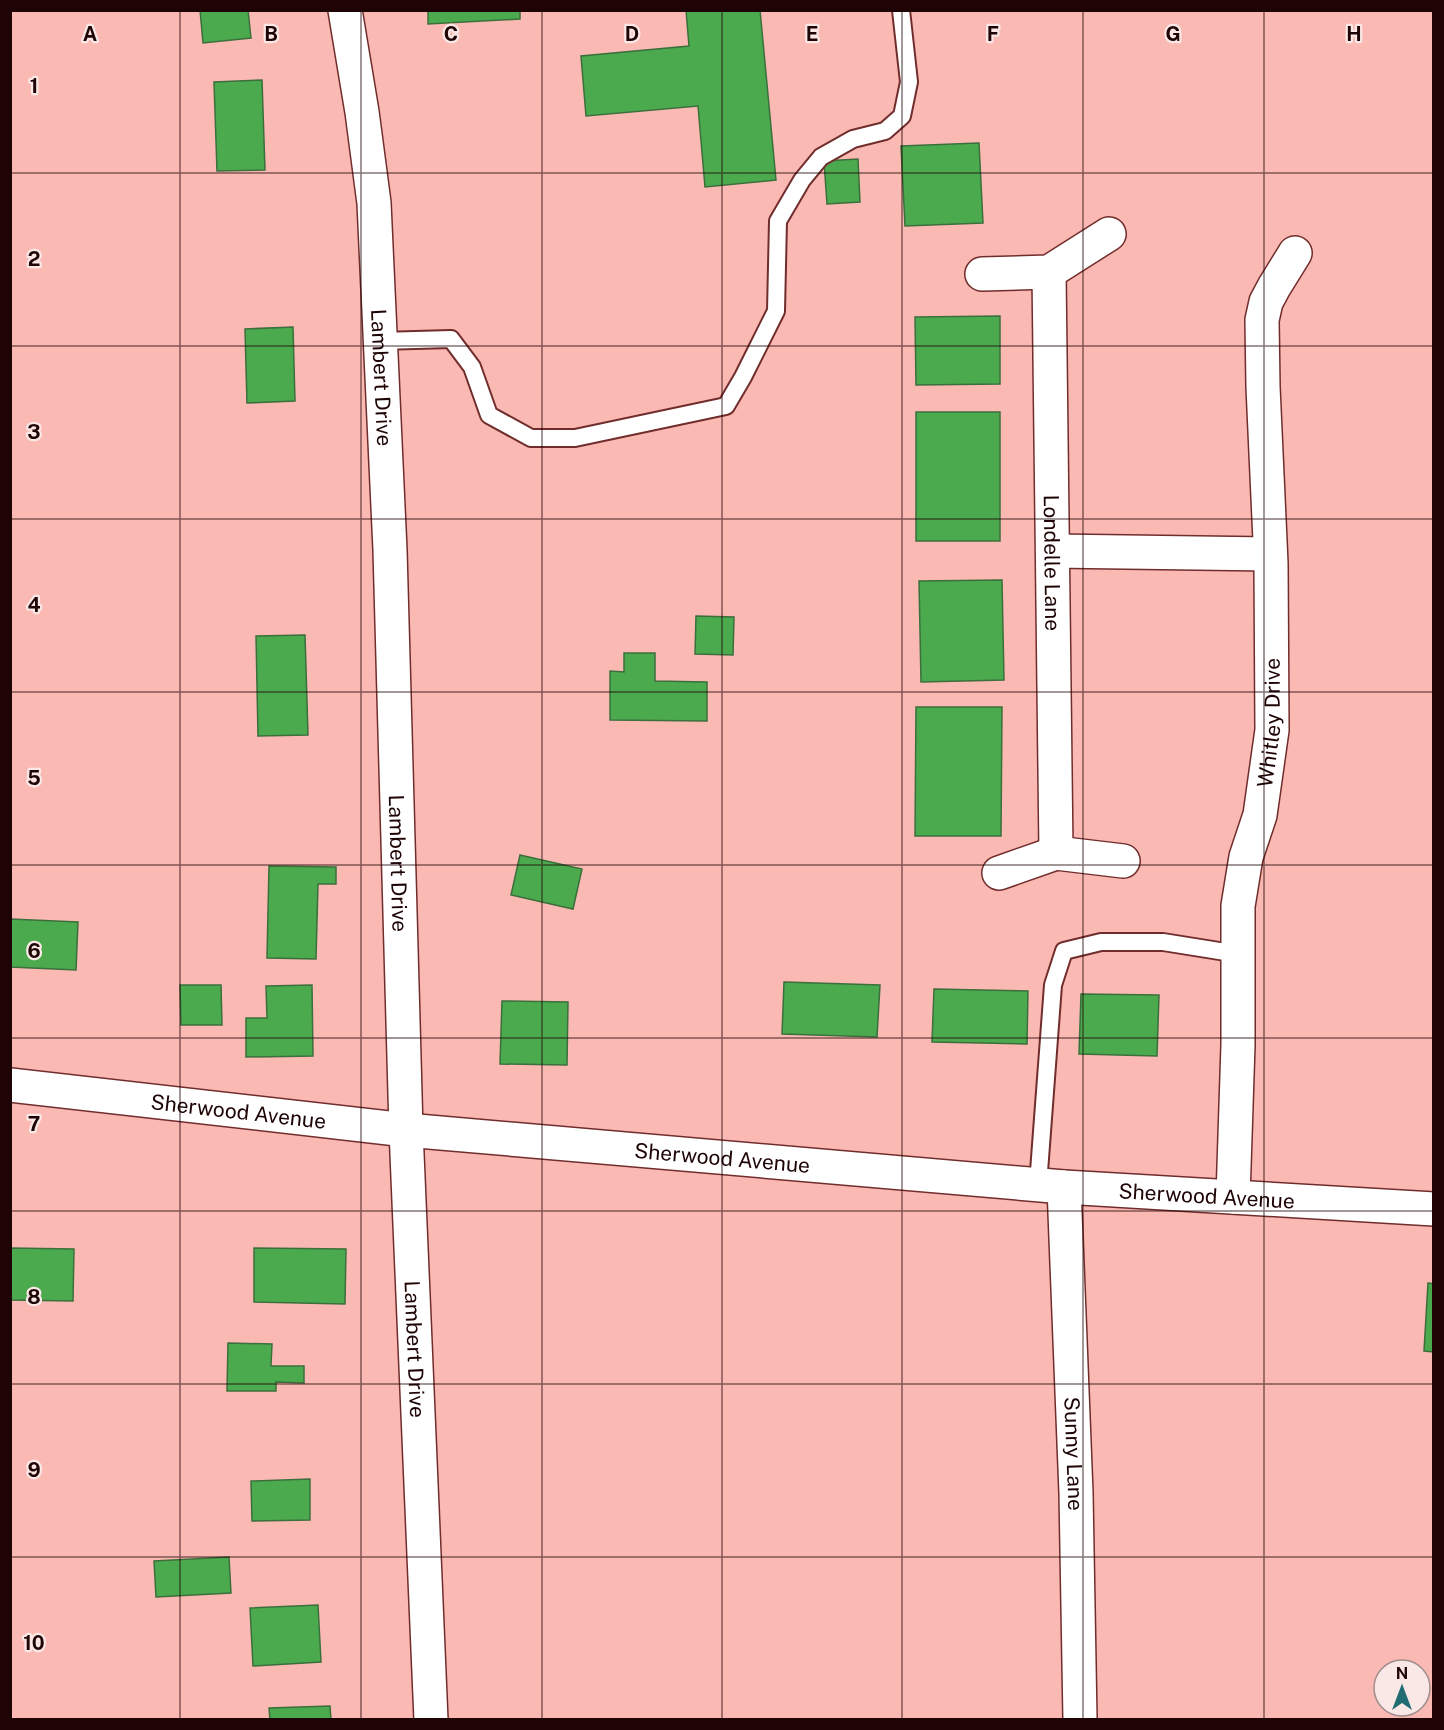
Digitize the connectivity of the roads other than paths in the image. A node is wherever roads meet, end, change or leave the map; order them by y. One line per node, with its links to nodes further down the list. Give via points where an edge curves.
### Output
1 (345, 10): 7 (street, Lambert Drive, via 374,202)
2 (901, 10): 7 (lane, via 909,82 903,116 885,131 853,139 821,157 796,190 778,221 776,311 726,406 575,438 531,438 489,415 472,367 451,339)
3 (1109, 234): 5 (street)
4 (1295, 253): 9 (street, Whitley Drive, via 1266,302 1262,320)
5 (1049, 272): 6 (street); 8 (street, Londelle Lane)
6 (982, 274)
7 (380, 341): 15 (street, Lambert Drive, via 390,550)
8 (1053, 551): 9 (street); 10 (street, Londelle Lane)
9 (1270, 554): 13 (street, Whitley Drive, via 1272,730 1260,815 1246,857 1238,906)
10 (1056, 853): 11 (street); 12 (street)
11 (1123, 861)
12 (999, 873)
13 (1238, 954): 16 (lane, via 1163,942 1101,942 1064,951 1053,986); 17 (street, Whitley Drive)
14 (10, 1085): 15 (street, Sherwood Avenue)
15 (406, 1130): 16 (street, Sherwood Avenue); 19 (street, Lambert Drive)
16 (1051, 1186): 17 (street, Sherwood Avenue); 20 (street, Sunny Lane, via 1076,1493)
17 (1233, 1197): 18 (street, Sherwood Avenue)
18 (1434, 1209)
19 (431, 1719)
20 (1080, 1719)

